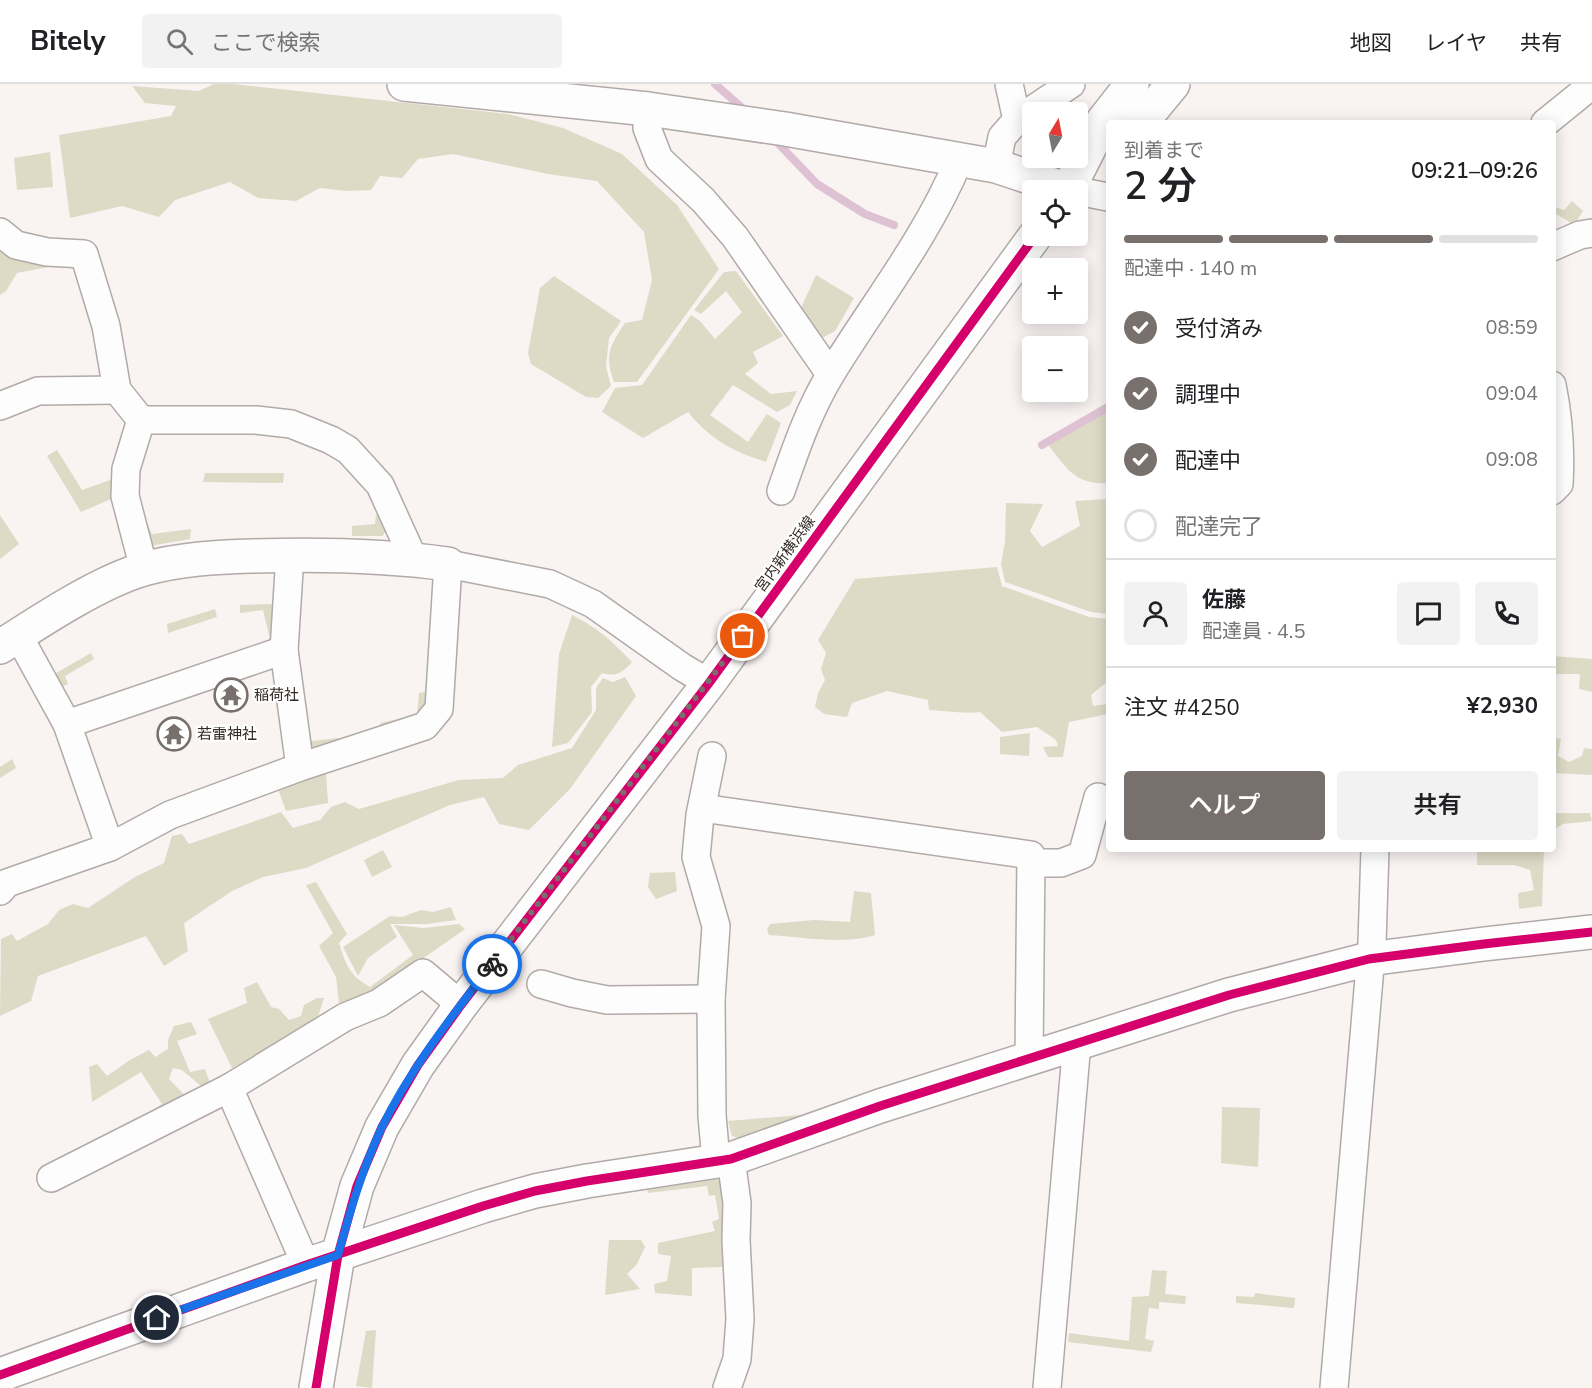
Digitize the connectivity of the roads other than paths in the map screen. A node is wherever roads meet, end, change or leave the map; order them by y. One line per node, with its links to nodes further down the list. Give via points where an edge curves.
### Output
1 (416, 84): 7 (street)
2 (1009, 84): 8 (street)
3 (1071, 84): 8 (street)
4 (1132, 84): 15 (street, via 1103,121)
5 (1173, 84): 9 (street)
6 (1592, 85): 10 (street)
7 (648, 109): 11 (street); 23 (street, via 647,128 659,159 735,237)
8 (1017, 120): 13 (street, via 1002,137)
9 (1143, 120)
10 (1549, 120)
11 (959, 160): 13 (street); 23 (street, via 947,189 908,256)
12 (1106, 160): 16 (street)
13 (996, 166): 14 (street)
14 (1039, 180)
15 (1074, 180)
16 (1081, 180)
17 (1088, 193): 18 (street)
18 (1106, 197)
19 (0, 232): 24 (street, via 16,245 84,254 106,326)
20 (1592, 233): 21 (street)
21 (1556, 245)
22 (1028, 246): 36 (street, 宮内新横浜線)
23 (830, 374): 29 (street)
24 (117, 390): 26 (street, via 38,391); 27 (street)
25 (1556, 404): 28 (street, via 1560,471)
26 (0, 406)
27 (141, 420): 31 (street, via 291,423 331,440 348,450 380,485); 33 (street, via 126,469 125,496)
28 (1556, 487)
29 (781, 491)
30 (290, 555): 31 (street); 33 (street, via 212,557); 35 (street)
31 (414, 560): 32 (street)
32 (448, 564): 36 (street, via 550,584 593,603); 39 (street, via 439,709 425,726)
33 (144, 569): 34 (street, via 100,588)
34 (9, 641): 37 (street)
35 (284, 650): 37 (street); 39 (street)
36 (709, 682): 50 (street, 宮内新横浜線)
37 (67, 724): 42 (street)
38 (712, 756): 41 (street)
39 (300, 766): 42 (street, via 170,815)
40 (1098, 797): 44 (street, via 1082,855 1061,863)
41 (702, 808): 44 (street, via 1031,855); 49 (street, via 696,857 717,926)
42 (110, 847): 45 (street)
43 (1375, 852): 47 (street)
44 (1031, 863): 52 (street)
45 (2, 881)
46 (1592, 932): 47 (street)
47 (1369, 959): 51 (street, via 1229,995); 62 (street)
48 (541, 984): 49 (street, via 607,1000)
49 (711, 999): 54 (street, via 712,1115)
50 (461, 1005): 53 (street, via 423,973 379,1003 345,1017); 56 (street, 宮内新横浜線, via 418,1065 382,1127 357,1185)
51 (1077, 1042): 52 (street); 61 (street)
52 (1029, 1058): 54 (street)
53 (230, 1088): 55 (street); 57 (street)
54 (723, 1160): 56 (street, via 535,1191); 60 (street, via 737,1203 740,1319 737,1359)
55 (51, 1178)
56 (338, 1255): 57 (street); 59 (street, 宮内新横浜線)
57 (306, 1265): 58 (street)
58 (0, 1375)
59 (316, 1388)
60 (727, 1388)
61 (1047, 1388)
62 (1334, 1388)

